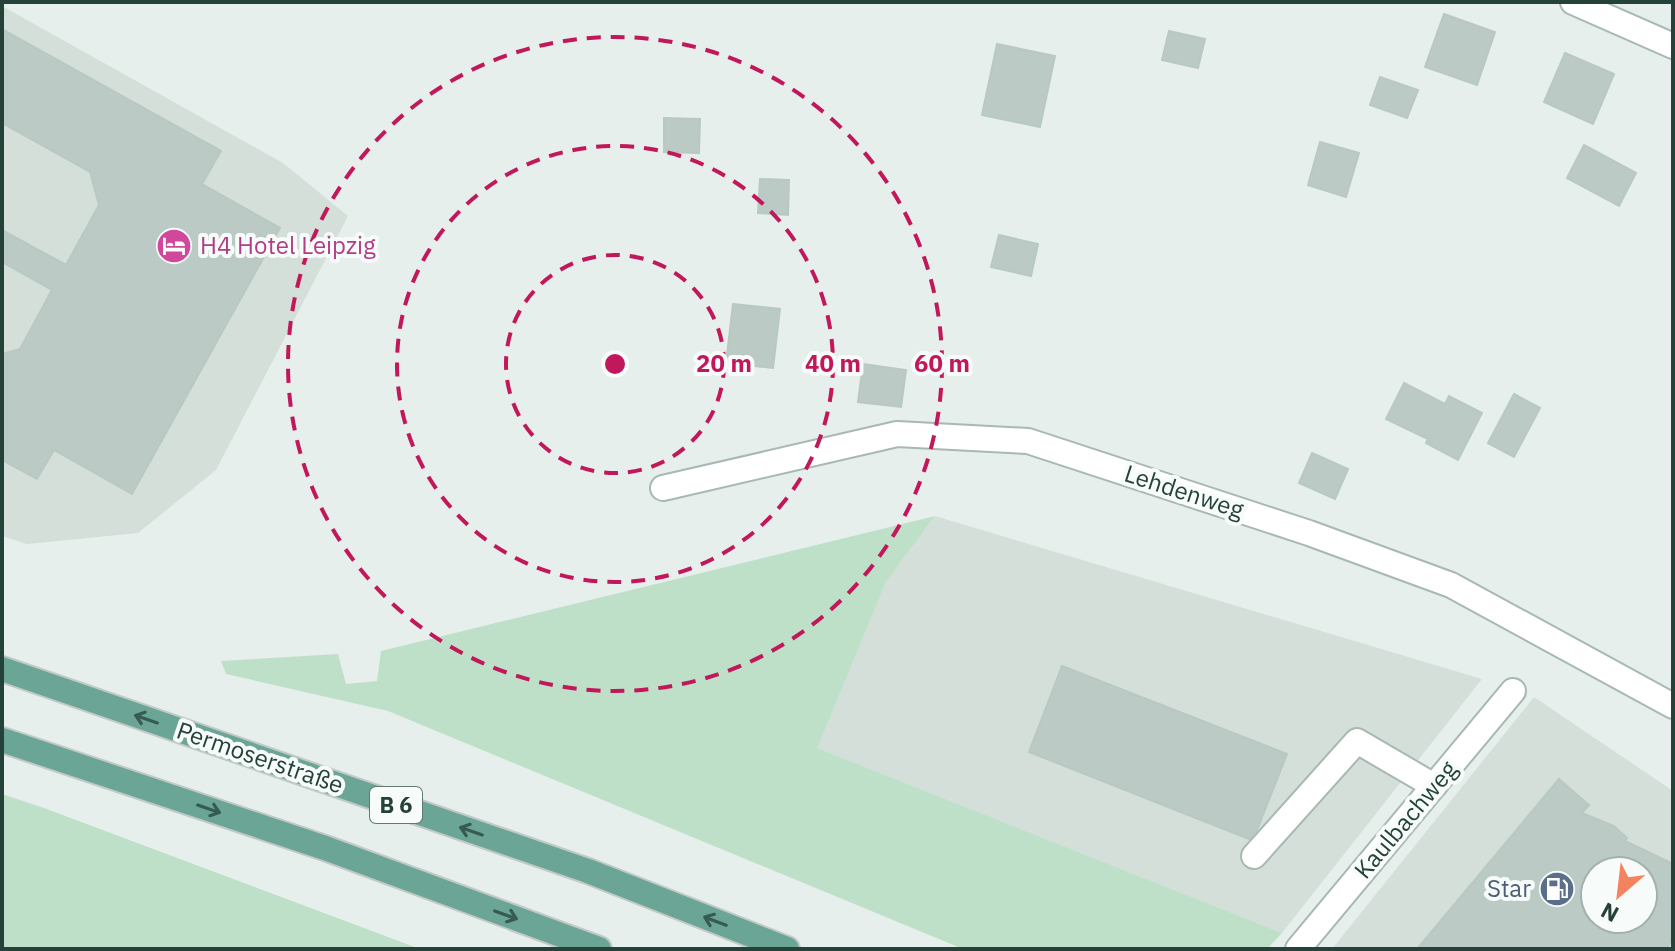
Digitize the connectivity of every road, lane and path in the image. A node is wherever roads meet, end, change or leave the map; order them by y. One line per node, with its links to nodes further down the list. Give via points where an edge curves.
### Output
1 (1573, 2): 2 (street)
2 (1673, 46)
3 (663, 488): 6 (street, Lehdenweg, via 897,434 1028,441 1451,585)
4 (2, 669): 12 (main road, Permoserstraße / B 6, one-way to 4, via 588,871)
5 (1513, 691): 8 (street, Kaulbachweg)
6 (1672, 702)
7 (2, 740): 11 (main road, one-way to 11, via 325,848)
8 (1434, 786): 9 (street, via 1357,741); 10 (street, Kaulbachweg)
9 (1254, 856)
10 (1310, 946)
11 (599, 949)
12 (787, 949)

